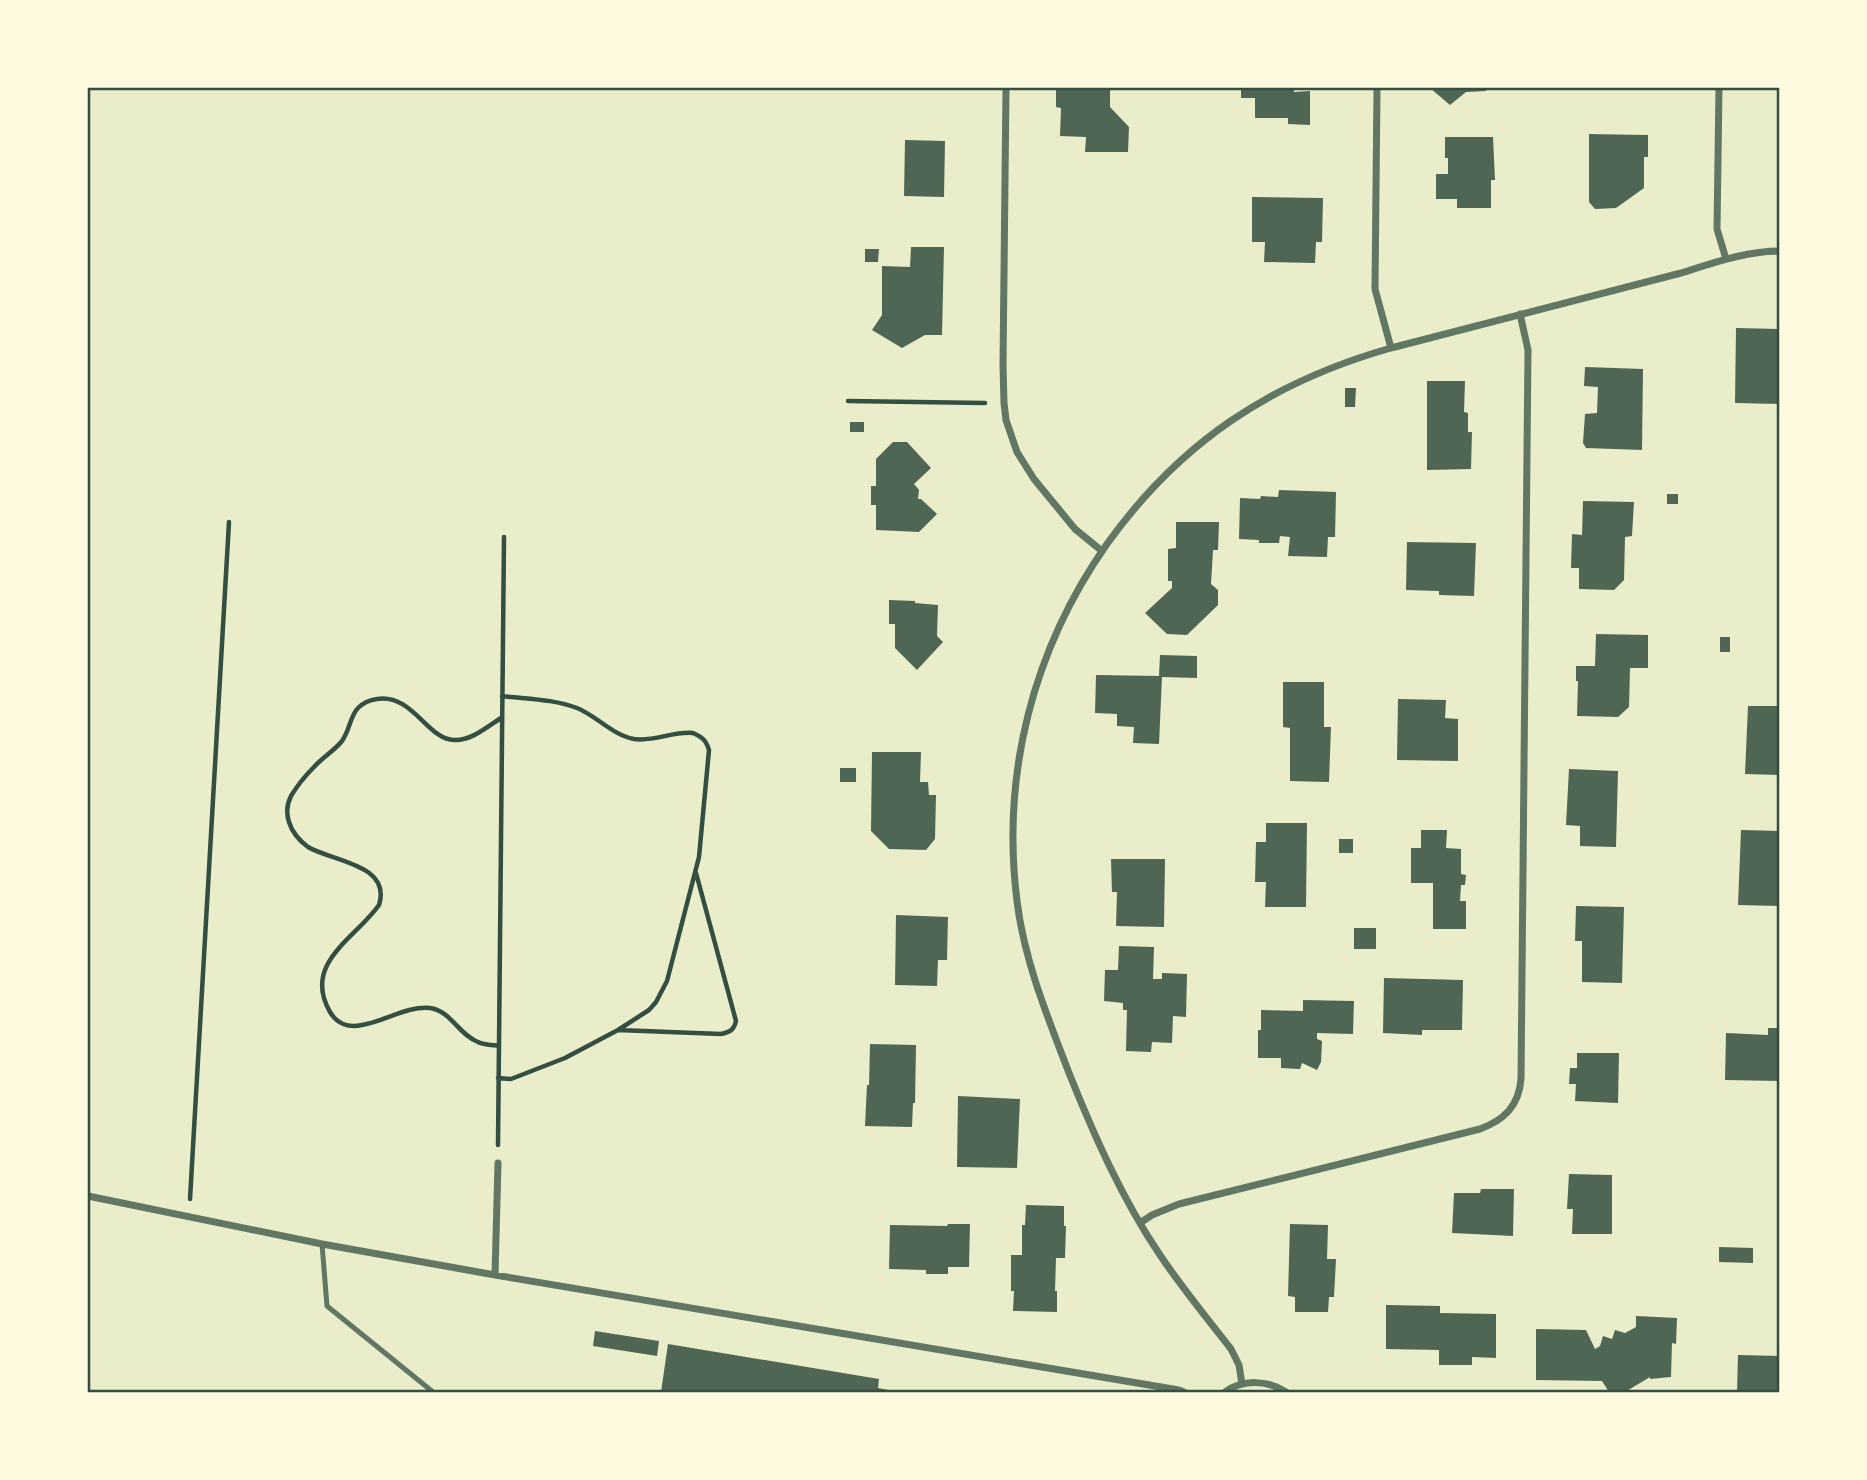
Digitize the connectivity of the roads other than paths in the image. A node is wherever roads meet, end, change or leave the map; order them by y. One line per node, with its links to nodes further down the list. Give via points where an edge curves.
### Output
1 (1006, 88): 8 (street, via 1003,366 1011,438 1034,479 1075,529)
2 (1377, 88): 7 (street, via 1375,289)
3 (1719, 88): 5 (street, via 1717,229)
4 (1780, 251): 5 (street)
5 (1727, 258): 6 (street)
6 (1520, 314): 7 (street); 11 (street, via 1528,349 1521,1079 1517,1100 1501,1119 1480,1129 1179,1204)
7 (1391, 348): 8 (street, via 1313,374 1216,430 1153,489)
8 (1102, 551): 11 (street, via 1059,624 1032,698 1017,771 1014,873 1023,932 1056,1040)
9 (498, 1163): 13 (street)
10 (88, 1196): 12 (street)
11 (1140, 1223): 14 (street, via 1231,1349)
12 (322, 1244): 13 (street); 15 (lane, via 327,1306)
13 (495, 1275): 16 (street)
14 (1242, 1384): 17 (street); 18 (street, via 1270,1384)
15 (433, 1392)
16 (1184, 1392)
17 (1225, 1392)
18 (1286, 1392)

